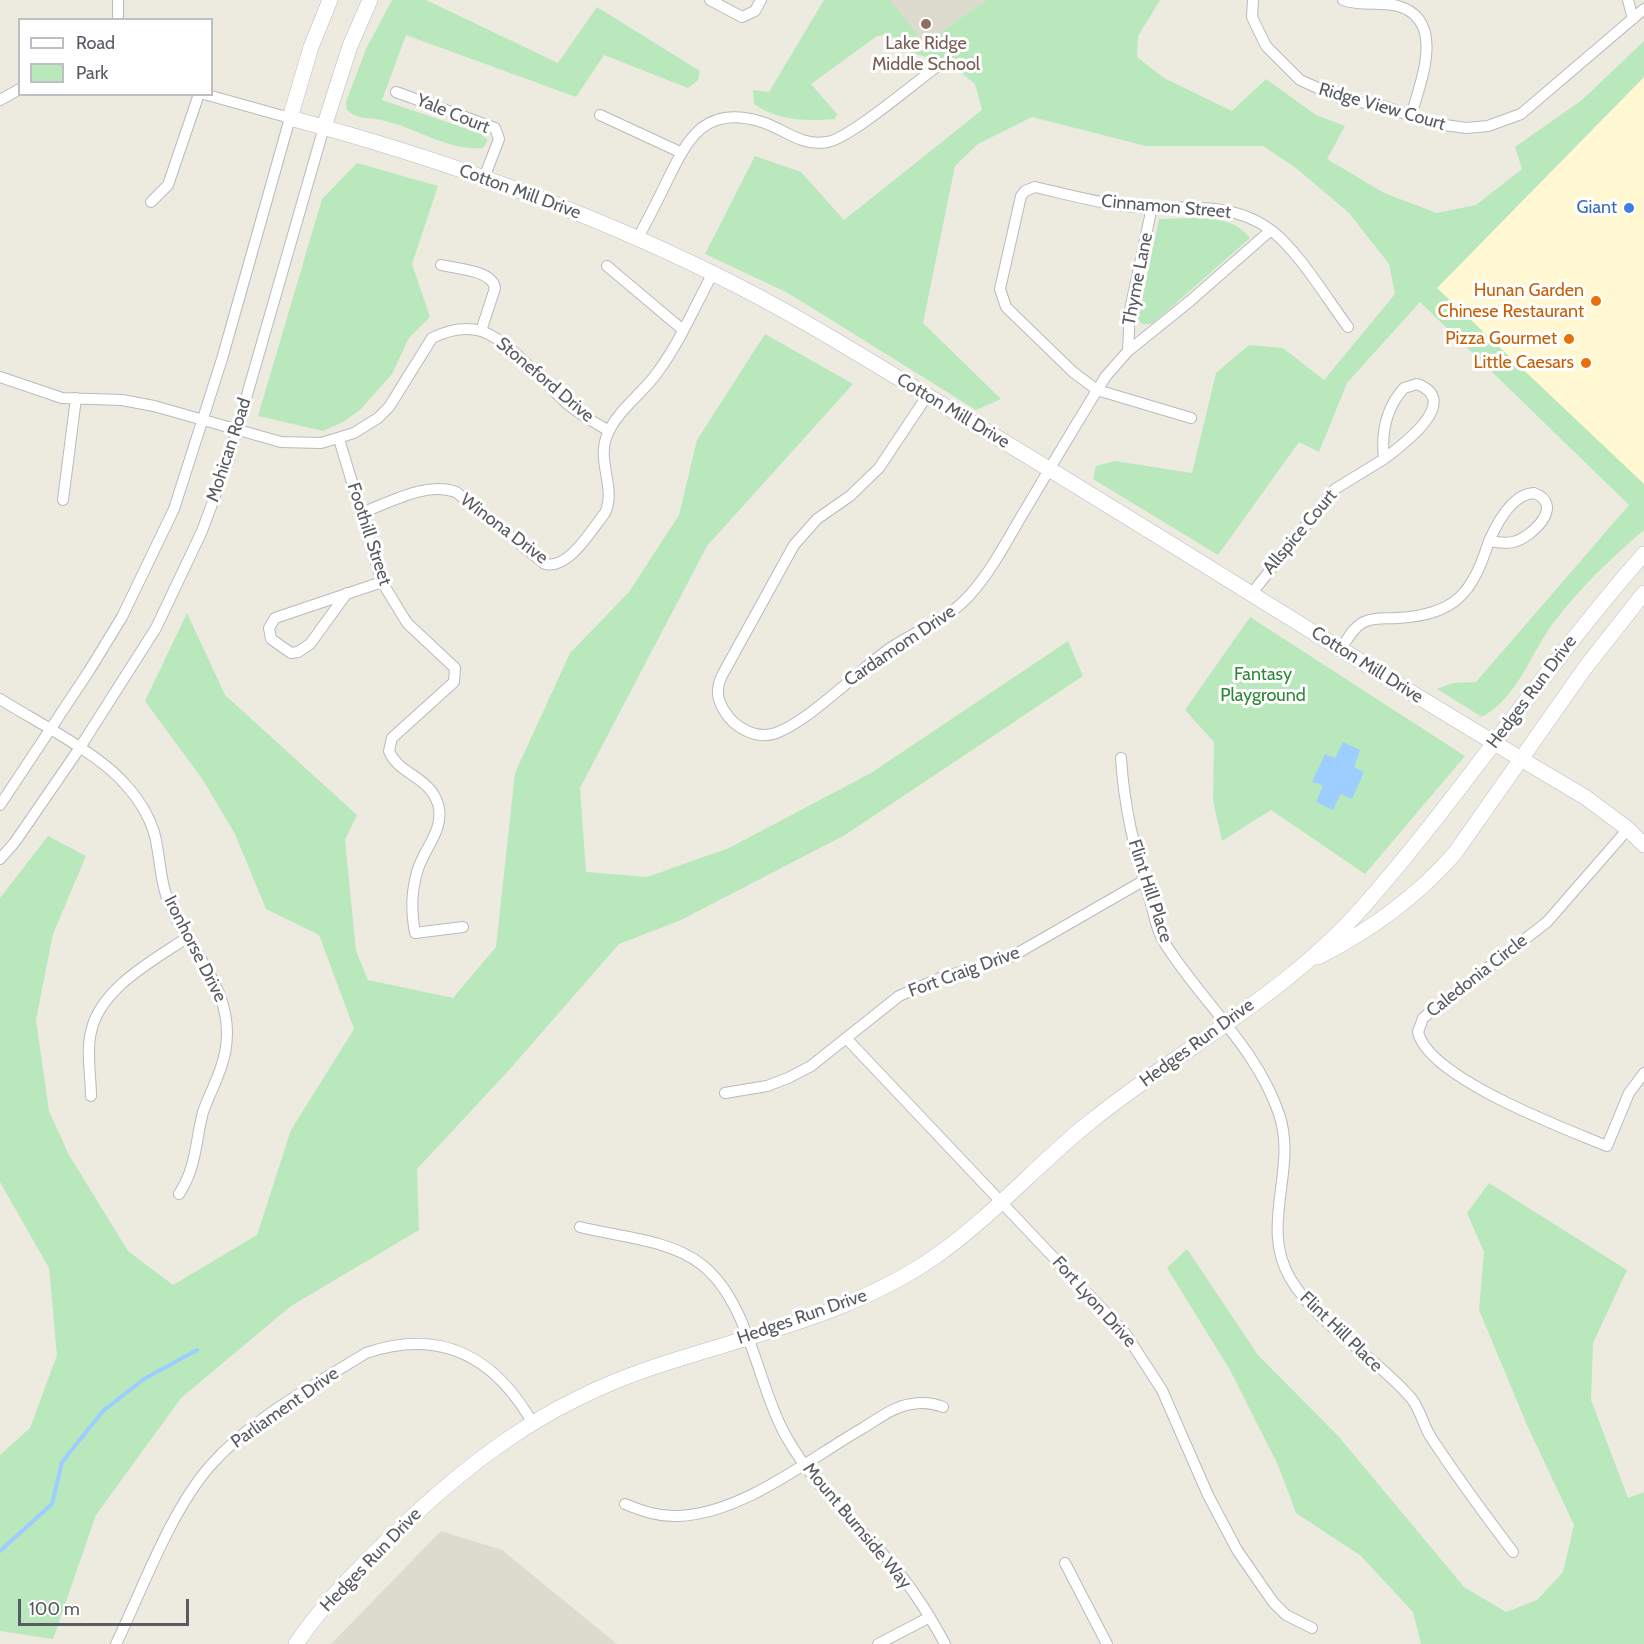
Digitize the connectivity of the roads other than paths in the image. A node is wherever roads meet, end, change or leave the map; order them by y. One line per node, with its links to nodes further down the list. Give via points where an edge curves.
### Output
1 (118, 0): 11 (street)
2 (330, 0): 21 (street, Mohican Road, via 311,46)
3 (370, 0): 22 (street, Mohican Road, via 350,46)
4 (710, 0): 5 (street, via 742,17 755,11)
5 (761, 0)
6 (1253, 0): 20 (street, Ridge View Court, via 1252,17 1266,46 1300,80 1340,98)
7 (1343, 0): 9 (street, via 1366,5)
8 (1628, 0): 12 (street)
9 (1409, 5): 20 (street, via 1427,42 1428,54)
10 (1644, 9): 12 (street, Ridge View Court)
11 (118, 18)
12 (1633, 19): 20 (street, Ridge View Court, via 1521,114 1505,122 1466,128)
13 (939, 65): 23 (street, via 854,128 828,142 799,139 761,122 734,118 707,124 695,132)
14 (18, 90): 18 (street)
15 (396, 92): 24 (street, Yale Court, via 495,128 499,139)
16 (198, 96): 25 (street, via 168,185)
17 (211, 96): 21 (street, Cotton Mill Drive)
18 (0, 100)
19 (600, 115): 23 (street)
20 (1412, 116)
21 (290, 118): 22 (street, Cotton Mill Drive); 41 (street, Mohican Road)
22 (324, 127): 24 (street, Cotton Mill Drive); 42 (street, Mohican Road)
23 (680, 152): 28 (street)
24 (484, 178): 28 (street, Cotton Mill Drive)
25 (151, 202)
26 (1152, 207): 27 (street, Cinnamon Street, via 1230,210); 35 (street, Thyme Lane, via 1130,310); 37 (street, Cinnamon Street, via 1104,203 1035,187 1021,196 1000,289 1002,298 1006,307 1073,372)
27 (1271, 230): 32 (street, Cinnamon Street, via 1283,240); 35 (street, Cardamom Drive)
28 (638, 238): 31 (street, Cotton Mill Drive)
29 (441, 265): 34 (street, via 487,276 494,282)
30 (607, 266): 33 (street)
31 (713, 273): 33 (street, Winona Drive); 38 (street, Cotton Mill Drive)
32 (1348, 327)
33 (683, 330): 43 (street, Winona Drive, via 657,374)
34 (481, 331): 43 (street, Stoneford Drive, via 499,340 571,406); 44 (street, Stoneford Drive, via 456,329 432,338 389,407 365,427)
35 (1128, 351): 37 (street, Cardamom Drive)
36 (0, 377): 39 (street, Stoneford Drive, via 41,393)
37 (1097, 390): 40 (street, Cinnamon Street); 46 (street, Cardamom Drive)
38 (927, 396): 46 (street, Cotton Mill Drive); 46 (street, Cardamom Drive, via 879,468 818,519 794,545 724,670 718,686 719,704 744,730 775,734 891,648 952,612 981,581)
39 (76, 398): 41 (street, Stoneford Drive, via 122,400); 47 (street)
40 (1191, 418)
41 (204, 419): 42 (street, Stoneford Drive); 59 (street, Mohican Road, via 174,509 146,571)
42 (238, 428): 44 (street, Stoneford Drive, via 281,442 303,444); 61 (street, Mohican Road, via 202,531 178,585 156,628)
43 (609, 431): 48 (street, Winona Drive, via 602,458 609,505 558,565 544,564 450,490 427,490)
44 (339, 439): 48 (street, Foothill Street)
45 (1384, 459): 45 (street, Allspice Court, via 1403,445 1432,412 1433,400 1423,386 1404,388 1391,407 1383,436); 53 (street, Allspice Court, via 1335,489)
46 (1050, 469): 53 (street, Cotton Mill Drive)
47 (63, 500)
48 (361, 513): 51 (street, Foothill Street)
49 (1489, 541): 49 (street, via 1521,496 1534,494 1545,500 1545,518 1525,536 1502,543); 55 (street, via 1474,580 1456,602 1430,615 1368,620 1353,630)
50 (1644, 554): 56 (street, Hedges Run Drive)
51 (382, 582): 52 (street); 69 (street, Foothill Street, via 407,623 455,668 454,682 392,738 389,751 397,762 428,785 438,806 438,828 418,867 414,886 411,912 415,933)
52 (347, 593): 52 (street, via 275,618 268,628 271,639 291,653 304,649)
53 (1252, 593): 55 (street, Cotton Mill Drive)
54 (1644, 593): 57 (street, Hedges Run Drive)
55 (1341, 649): 60 (street, Cotton Mill Drive)
56 (1564, 651): 57 (street); 60 (street, Hedges Run Drive)
57 (1585, 668): 63 (street, Hedges Run Drive)
58 (0, 699): 59 (street, Ironhorse Drive)
59 (50, 730): 61 (street, Ironhorse Drive); 64 (street, Mohican Road)
60 (1494, 743): 63 (street, Cotton Mill Drive); 71 (street, Hedges Run Drive, via 1365,905)
61 (80, 749): 67 (street, Mohican Road); 70 (street, Ironhorse Drive, via 122,780 143,808 157,844 163,886)
62 (1121, 758): 68 (street, Flint Hill Place, via 1123,793)
63 (1520, 759): 65 (street, Cotton Mill Drive, via 1585,797); 71 (street, Hedges Run Drive, via 1455,853 1415,896)
64 (0, 805)
65 (1628, 829): 66 (street, Cotton Mill Drive); 74 (street, Caledonia Circle, via 1547,922 1423,1018 1418,1032 1424,1046 1476,1086 1520,1110 1607,1146 1629,1094)
66 (1644, 845)
67 (0, 859)
68 (1143, 881): 72 (street, Flint Hill Place, via 1162,939); 73 (street, Fort Craig Drive, via 1011,957 940,978 899,996)
69 (463, 927)
70 (188, 937): 76 (street, via 129,980 98,1013 90,1033); 77 (street, Ironhorse Drive, via 222,995 227,1038 219,1074 203,1113 195,1163)
71 (1303, 966): 72 (street, Hedges Run Drive)
72 (1225, 1023): 78 (street, Hedges Run Drive, via 1092,1119); 85 (street, Flint Hill Place, via 1273,1098 1284,1129 1286,1164 1276,1223 1287,1274 1323,1318 1410,1397 1432,1439)
73 (846, 1038): 75 (street, Fort Craig Drive, via 811,1066 788,1078); 78 (street, Fort Lyon Drive)
74 (1644, 1073)
75 (724, 1093)
76 (91, 1096)
77 (179, 1194)
78 (1000, 1201): 80 (street, Hedges Run Drive, via 939,1254 905,1276 841,1307); 88 (street, Fort Lyon Drive, via 1125,1333 1162,1390 1237,1550 1273,1602 1286,1615)
79 (580, 1227): 80 (street, Mount Burnside Way, via 672,1248 690,1257 725,1290)
80 (746, 1337): 82 (street, Hedges Run Drive, via 643,1371 581,1396); 83 (street, Mount Burnside Way, via 779,1423)
81 (943, 1407): 83 (street, via 923,1403 898,1407)
82 (532, 1422): 89 (street, Parliament Drive, via 496,1374 455,1350 412,1343 366,1353 244,1433 210,1467 180,1511); 90 (street, Hedges Run Drive, via 435,1495 336,1592)
83 (803, 1464): 84 (street, via 747,1496 694,1515 664,1516); 87 (street, Mount Burnside Way, via 843,1515 890,1562)
84 (625, 1504)
85 (1513, 1552)
86 (1065, 1563): 93 (street)
87 (930, 1617): 91 (street); 92 (street, Mount Burnside Way)
88 (1312, 1628)
89 (116, 1644)
90 (296, 1644)
91 (878, 1644)
92 (945, 1644)
93 (1107, 1644)

